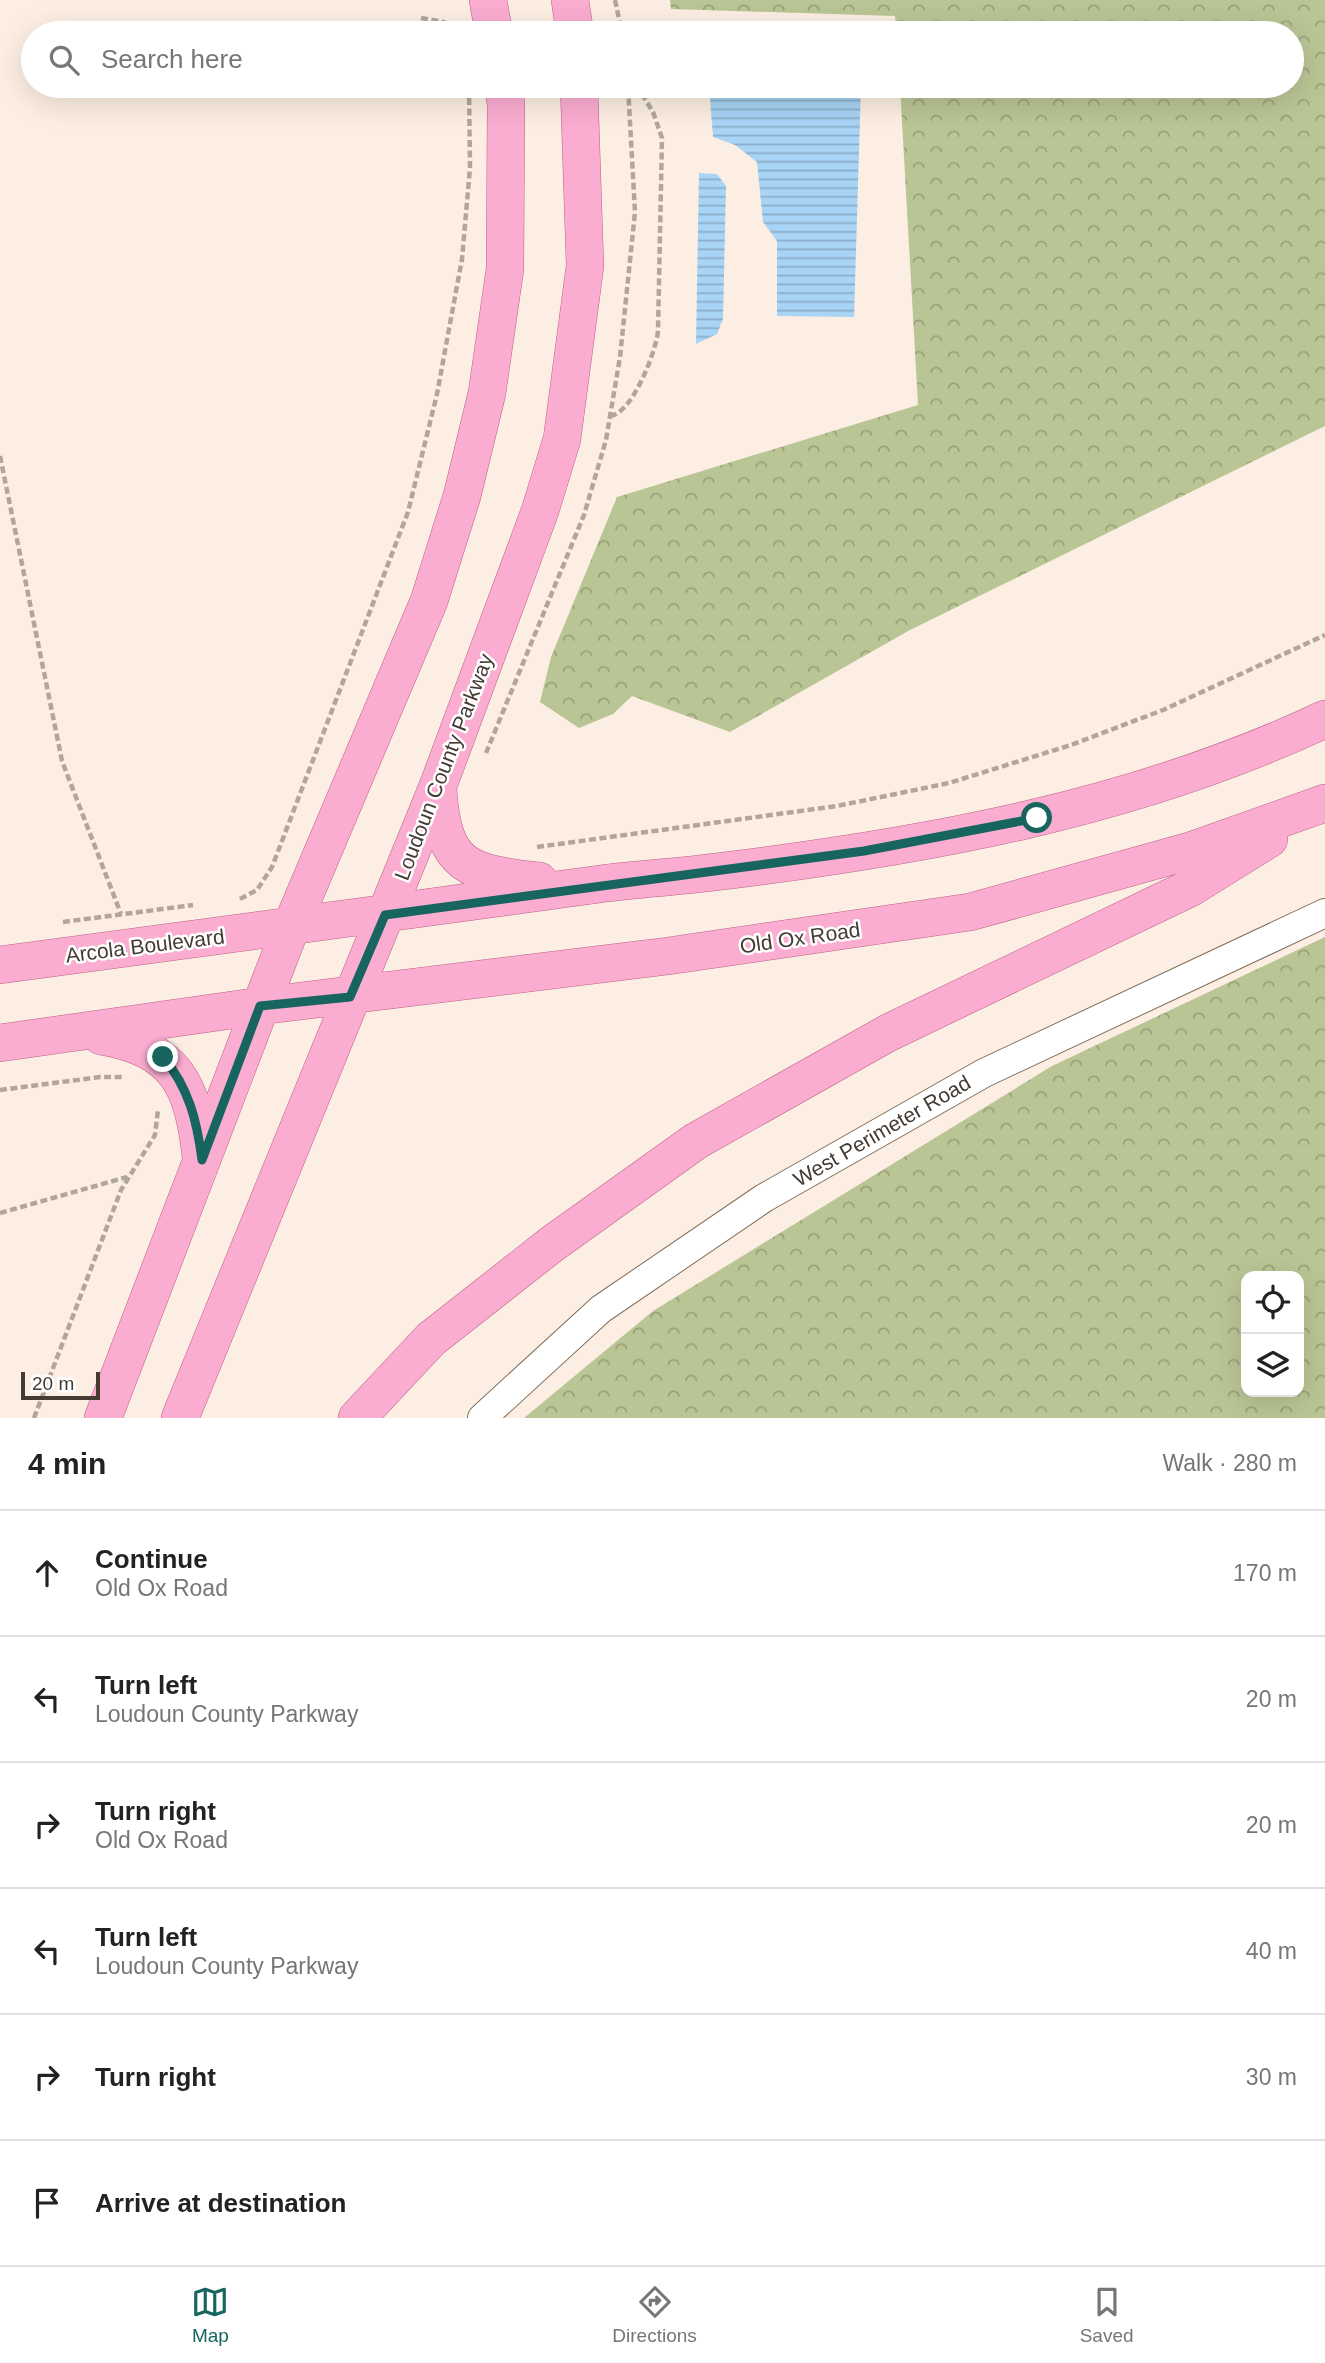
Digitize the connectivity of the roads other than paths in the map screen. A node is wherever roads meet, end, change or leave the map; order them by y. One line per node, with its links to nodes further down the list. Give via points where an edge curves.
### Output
1 (488, 0): 3 (main road)
2 (570, 0): 4 (main road)
3 (492, 21)
4 (573, 21)
5 (505, 98): 13 (main road, via 505,269 487,393 462,496 429,601)
6 (579, 98): 8 (main road, Loudoun County Parkway, via 585,266 562,439)
7 (1325, 719): 10 (main road, via 1148,787 1002,826 864,851)
8 (438, 786): 10 (main road, via 446,843 472,867 493,875); 12 (main road, Loudoun County Parkway)
9 (1325, 803): 15 (main road, Old Ox Road, via 1193,850 970,912); 22 (main road, via 1192,887 888,1033 696,1141 552,1244 431,1339)
10 (603, 884): 12 (main road)
11 (1325, 913): 23 (lane, West Perimeter Road, via 984,1073 764,1198 601,1309)
12 (385, 915): 13 (main road); 15 (main road, Loudoun County Parkway)
13 (291, 927): 14 (main road, Arcola Boulevard); 16 (main road)
14 (0, 965)
15 (350, 997): 16 (main road, Old Ox Road); 21 (main road, Loudoun County Parkway)
16 (260, 1006): 17 (main road); 19 (main road)
17 (51, 1036): 18 (main road); 19 (main road, via 99,1035 147,1047 163,1057 184,1086 194,1111)
18 (0, 1043)
19 (202, 1160): 20 (main road)
20 (103, 1418)
21 (180, 1418)
22 (357, 1418)
23 (482, 1418)

